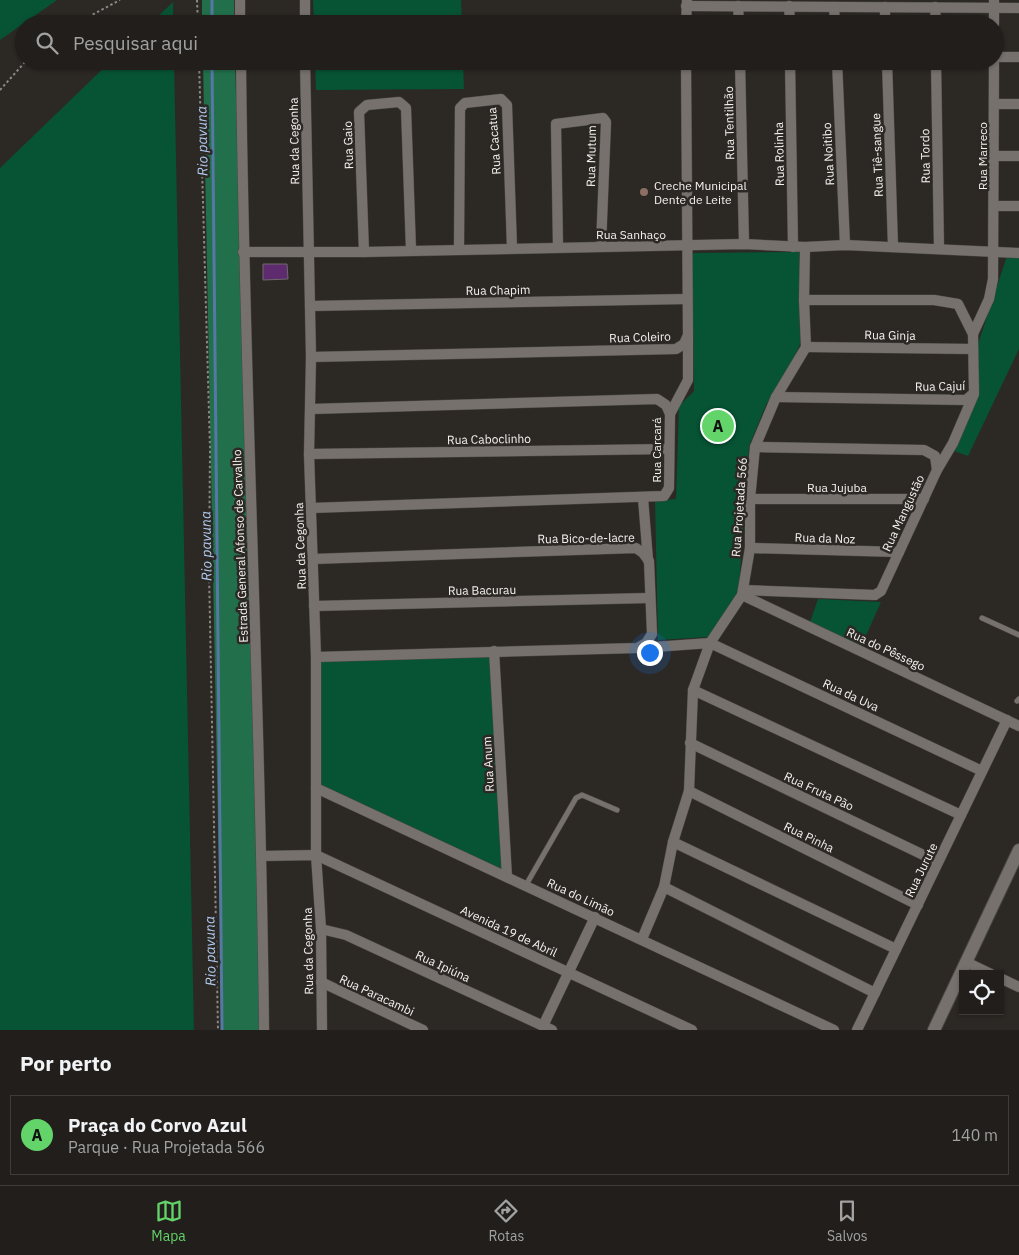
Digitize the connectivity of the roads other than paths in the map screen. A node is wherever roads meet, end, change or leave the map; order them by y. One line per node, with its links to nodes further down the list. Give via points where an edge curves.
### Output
1 (240, 0): 11 (street)
2 (304, 0): 12 (street)
3 (687, 3): 5 (street)
4 (994, 4): 9 (street); 10 (street)
5 (738, 6): 6 (street); 13 (street)
6 (789, 6): 7 (street); 14 (street)
7 (834, 7): 8 (street); 15 (street)
8 (885, 7): 9 (street); 16 (street)
9 (935, 7): 17 (street)
10 (1019, 8)
11 (240, 15)
12 (305, 15)
13 (738, 15)
14 (790, 15)
15 (834, 15)
16 (885, 15)
17 (935, 15)
18 (1004, 57): 19 (street)
19 (1019, 57)
20 (241, 70): 47 (street, Estrada General Afonso de Carvalho)
21 (305, 70): 50 (street, Rua da Cegonha)
22 (686, 70): 38 (street, Rua Coleiro)
23 (740, 70): 35 (street, Rua Tentilhão)
24 (790, 70): 40 (street, Rua Rolinha)
25 (837, 70): 36 (street, Rua Noitibo)
26 (887, 70): 41 (street, Rua Tiê-sangue)
27 (936, 70): 45 (street, Rua Tordo)
28 (994, 70): 29 (street, Rua Marreco)
29 (994, 104): 30 (street); 31 (street, Rua Marreco)
30 (1019, 104)
31 (995, 156): 32 (street); 33 (street, Rua Marreco)
32 (1019, 156)
33 (995, 206): 34 (street); 49 (street, Rua Marreco)
34 (1019, 206)
35 (744, 244): 38 (street, Rua Sanhaço); 40 (street, Rua Sanhaço)
36 (845, 245): 41 (street, Rua Sanhaço); 43 (street, Rua Sanhaço)
37 (601, 246): 38 (street, Rua Sanhaço); 39 (street, Rua Sanhaço); 39 (street, Rua Mutum, via 606,122 603,118 556,124)
38 (687, 246): 52 (street, Rua Coleiro)
39 (558, 247): 42 (street, Rua Sanhaço)
40 (793, 247): 43 (street, Rua Sanhaço)
41 (893, 247): 45 (street, Rua Sanhaço)
42 (512, 248): 44 (street, Rua Sanhaço); 44 (street, Rua Cacatua, via 507,105 501,99 465,103 460,108)
43 (805, 248): 53 (street)
44 (459, 249): 46 (street, Rua Sanhaço)
45 (939, 249): 49 (street, Rua Sanhaço)
46 (411, 250): 48 (street, Rua Sanhaço); 48 (street, Rua Gaio, via 406,108 399,102 367,105 359,112)
47 (243, 252): 50 (street, Rua Sanhaço); 97 (street, Estrada General Afonso de Carvalho)
48 (364, 252): 50 (street, Rua Sanhaço)
49 (995, 252): 51 (street, Rua Sanhaço); 55 (street, Rua Marreco, via 989,300)
50 (308, 253): 54 (street, Rua da Cegonha)
51 (1019, 253)
52 (687, 299): 54 (street, Rua Chapim); 56 (street, Rua Coleiro)
53 (804, 300): 55 (street, Rua Cajuí, via 954,302 960,306); 57 (street)
54 (310, 306): 59 (street, Rua da Cegonha)
55 (972, 334): 58 (street, Rua Cajuí)
56 (688, 336): 59 (street, Rua Coleiro, via 676,349); 63 (street, via 688,380)
57 (806, 347): 58 (street, Rua Ginja); 61 (street, Rua Projetada 566)
58 (973, 349): 60 (street, Rua Cajuí)
59 (311, 357): 62 (street, Rua da Cegonha)
60 (974, 392): 61 (street, Rua Cajuí, via 966,400); 67 (street, via 953,443)
61 (776, 397): 64 (street, Rua Projetada 566)
62 (311, 409): 63 (street, Rua Carcará, via 657,399 666,405); 66 (street, Rua da Cegonha)
63 (670, 414): 65 (street, Rua Carcará)
64 (755, 447): 67 (street, Rua Mangustão, via 924,450 935,456); 70 (street, Rua Projetada 566)
65 (669, 449): 66 (street, Rua Caboclinho); 68 (street, Rua Carcará, via 667,494)
66 (309, 454): 71 (street, Rua da Cegonha)
67 (937, 470): 69 (street, Rua Mangustão)
68 (643, 498): 71 (street, Rua Carcará); 75 (street)
69 (924, 499): 70 (street, Rua Jujuba); 73 (street, Rua Mangustão)
70 (750, 500): 72 (street, Rua Projetada 566)
71 (311, 508): 74 (street, Rua da Cegonha)
72 (750, 548): 73 (street, Rua da Noz); 76 (street, Rua Projetada 566)
73 (899, 552): 76 (street, Rua Mangustão, via 881,590 875,595)
74 (313, 559): 75 (street, Rua Bico-de-lacre, via 636,548); 78 (street, Rua da Cegonha)
75 (649, 561): 77 (street)
76 (743, 592): 81 (street, Rua Projetada 566); 86 (street, Rua do Pêssego)
77 (650, 598): 78 (street, Rua Bacurau); 82 (street, via 652,634)
78 (314, 606): 84 (street, Rua da Cegonha)
79 (982, 618): 80 (lane)
80 (1019, 635)
81 (710, 643): 82 (street); 85 (street, Rua Projetada 566); 89 (street, Rua da Uva)
82 (637, 648): 83 (street)
83 (494, 651): 84 (street); 99 (street, Rua Anum)
84 (316, 657): 90 (street, Rua da Cegonha)
85 (693, 690): 88 (street, Rua Projetada 566); 93 (street)
86 (1007, 720): 87 (street, Rua do Pêssego); 89 (street, Rua Jurute)
87 (1019, 726)
88 (690, 743): 91 (street, Rua Projetada 566); 98 (street, Rua Fruta Pão)
89 (982, 771): 93 (street, Rua Jurute)
90 (316, 788): 96 (street, Rua da Cegonha); 99 (street, Rua do Limão)
91 (689, 791): 94 (street, Rua Projetada 566); 102 (street, Rua Pinha)
92 (617, 810): 100 (lane, via 582,795 576,798)
93 (961, 815): 98 (street, Rua Jurute)
94 (673, 842): 101 (street, Rua Projetada 566); 106 (street)
95 (1019, 850): 107 (street)
96 (316, 855): 97 (street); 104 (street, Rua da Cegonha); 109 (street, Avenida 19 de Abril)
97 (262, 856): 115 (street, Estrada General Afonso de Carvalho)
98 (938, 862): 102 (street, Rua Jurute)
99 (507, 877): 100 (street, Rua do Limão)
100 (526, 886): 103 (street, Rua do Limão)
101 (664, 887): 105 (street, Rua Projetada 566); 113 (street)
102 (918, 904): 106 (street, Rua Jurute)
103 (595, 917): 105 (street, Rua do Limão); 109 (street)
104 (321, 929): 111 (street, Rua da Cegonha); 114 (street, Rua Ipiúna, via 346,935)
105 (642, 939): 119 (street, Rua do Limão)
106 (896, 949): 113 (street, Rua Jurute)
107 (966, 962): 108 (street); 121 (street)
108 (983, 970)
109 (568, 972): 114 (street); 118 (street, Avenida 19 de Abril)
110 (1004, 980): 112 (street)
111 (320, 982): 116 (street, Rua da Cegonha); 117 (street, Rua Paracambi)
112 (1019, 987)
113 (875, 993): 120 (street, Rua Jurute)
114 (547, 1028)
115 (264, 1030)
116 (322, 1030)
117 (423, 1030)
118 (692, 1030)
119 (834, 1030)
120 (857, 1030)
121 (934, 1030)

